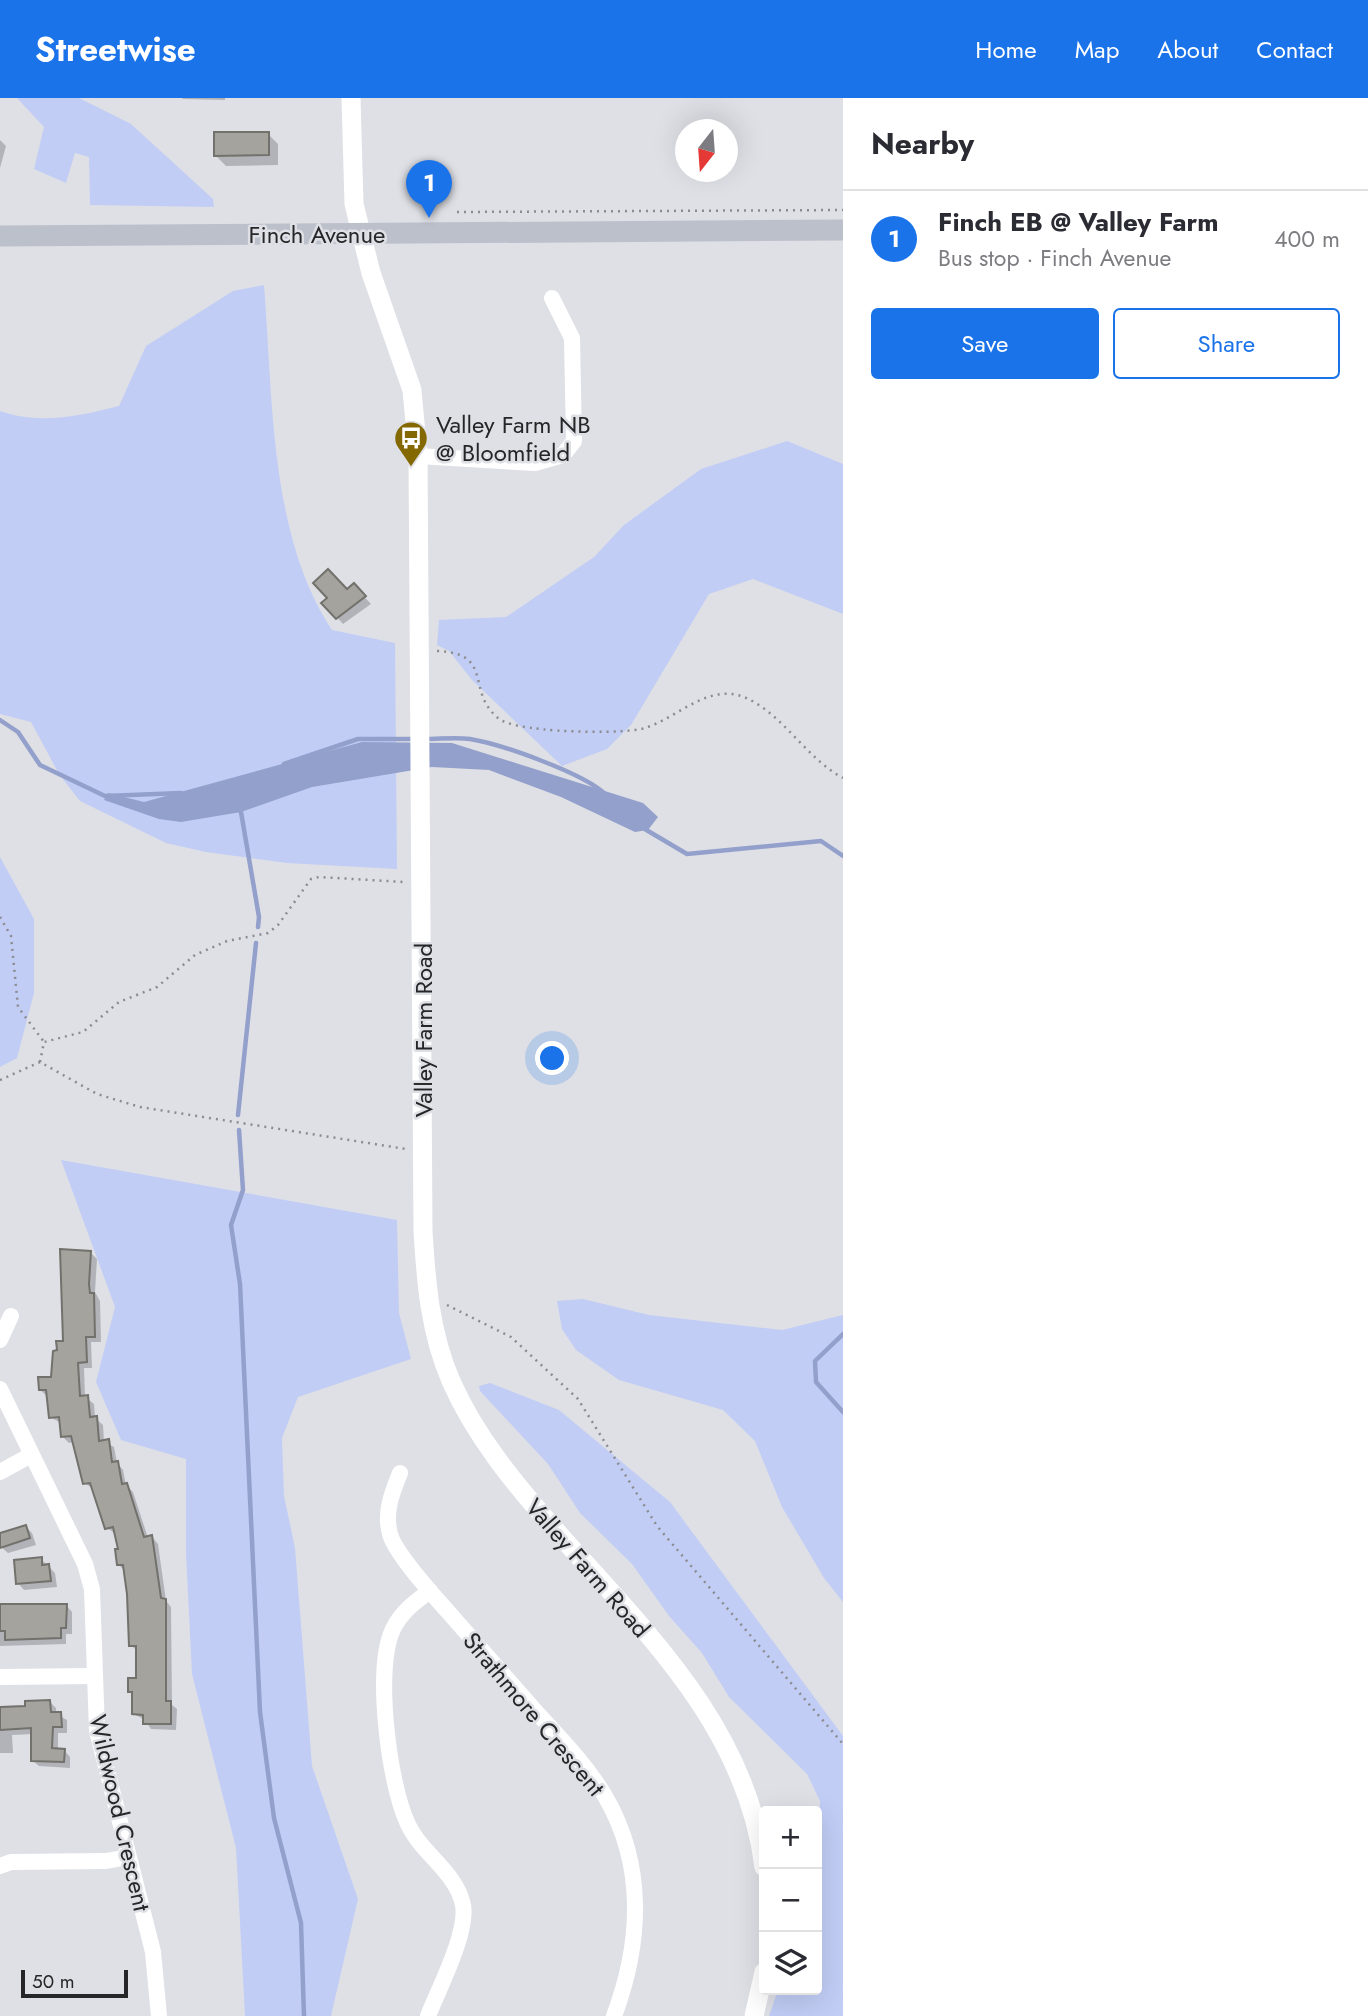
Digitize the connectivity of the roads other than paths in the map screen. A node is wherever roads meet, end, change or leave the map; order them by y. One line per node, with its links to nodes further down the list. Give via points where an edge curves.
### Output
1 (351, 98): 3 (street, Valley Farm Road, via 354,204)
2 (843, 230): 3 (main road, Finch Avenue)
3 (360, 234): 4 (main road, Finch Avenue); 6 (street, Valley Farm Road, via 412,390)
4 (0, 236)
5 (552, 298): 6 (street, via 572,338 574,442 563,455 535,463)
6 (418, 456): 16 (street, Valley Farm Road, via 427,1297 451,1381 484,1442 706,1707 739,1769)
7 (10, 1316): 8 (street)
8 (0, 1340)
9 (0, 1389): 10 (street, Wildwood Crescent)
10 (31, 1455): 11 (street); 14 (street, Wildwood Crescent, via 85,1564 92,1589)
11 (0, 1472)
12 (400, 1473): 13 (street, Strathmore Crescent, via 387,1512 390,1537)
13 (430, 1591): 21 (street, via 412,1604 392,1629 385,1667 387,1752 407,1823 459,1889 463,1908 462,1925); 22 (street, Strathmore Crescent, via 581,1763 606,1797 621,1830 630,1859 637,1917 628,1979)
14 (94, 1676): 15 (street); 17 (street, Wildwood Crescent, via 97,1731)
15 (0, 1677)
16 (759, 1826)
17 (128, 1857): 18 (street); 20 (street, Wildwood Crescent, via 153,1952)
18 (0, 1866)
19 (759, 1994): 23 (street)
20 (159, 2016)
21 (428, 2016)
22 (614, 2016)
23 (754, 2016)

